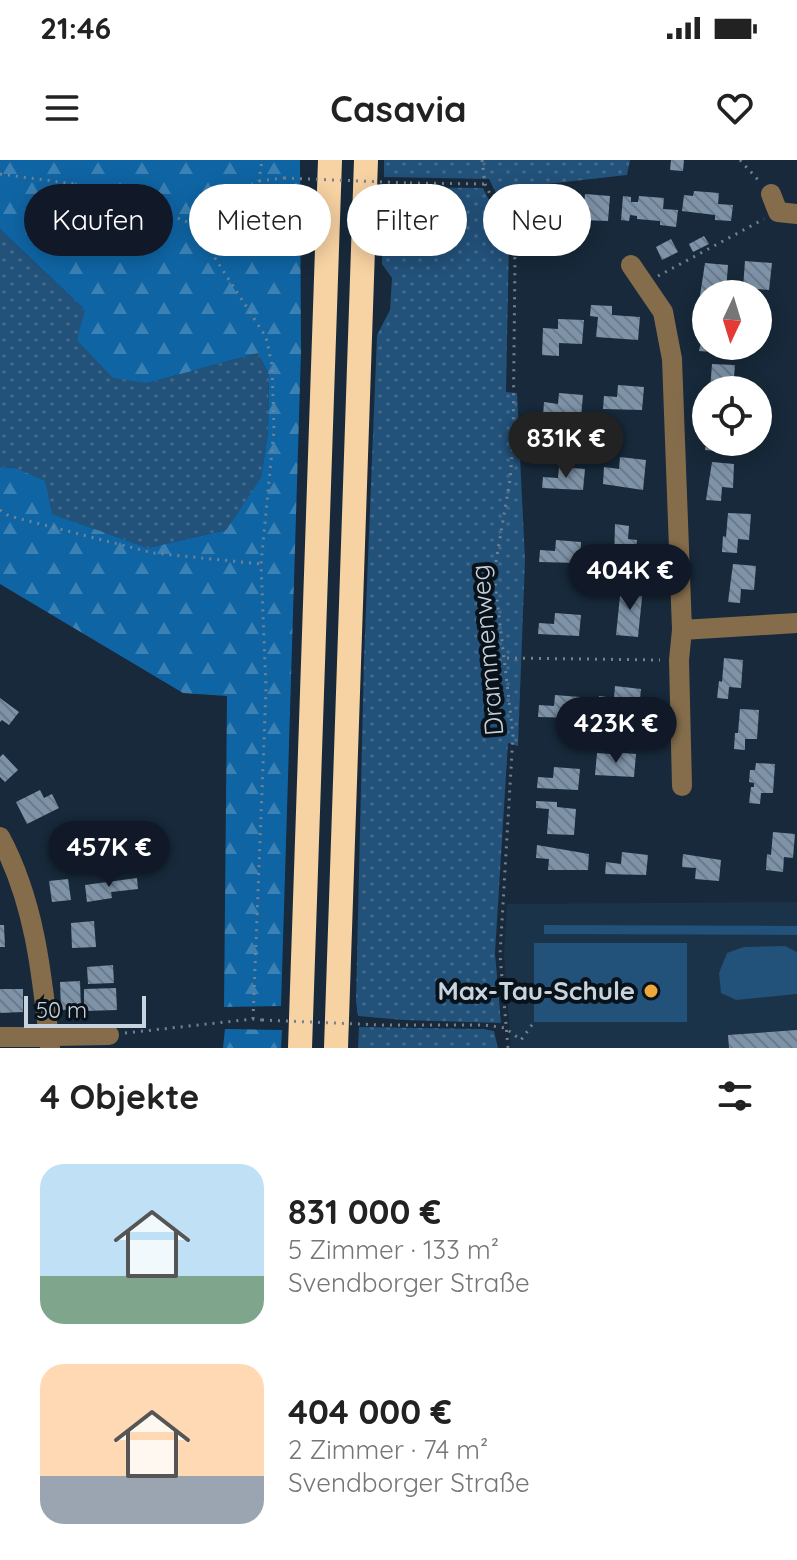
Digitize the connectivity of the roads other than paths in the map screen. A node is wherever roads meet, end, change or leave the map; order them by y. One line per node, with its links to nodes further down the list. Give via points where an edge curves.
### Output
1 (330, 160): 11 (highway)
2 (366, 160): 12 (highway)
3 (631, 265): 5 (street, via 663,312 672,359)
4 (797, 623): 5 (street)
5 (682, 630): 6 (street)
6 (682, 786)
7 (0, 837): 10 (street, via 32,924)
8 (109, 1035): 10 (street)
9 (0, 1037): 10 (street)
10 (50, 1042)
11 (300, 1048)
12 (336, 1048)

